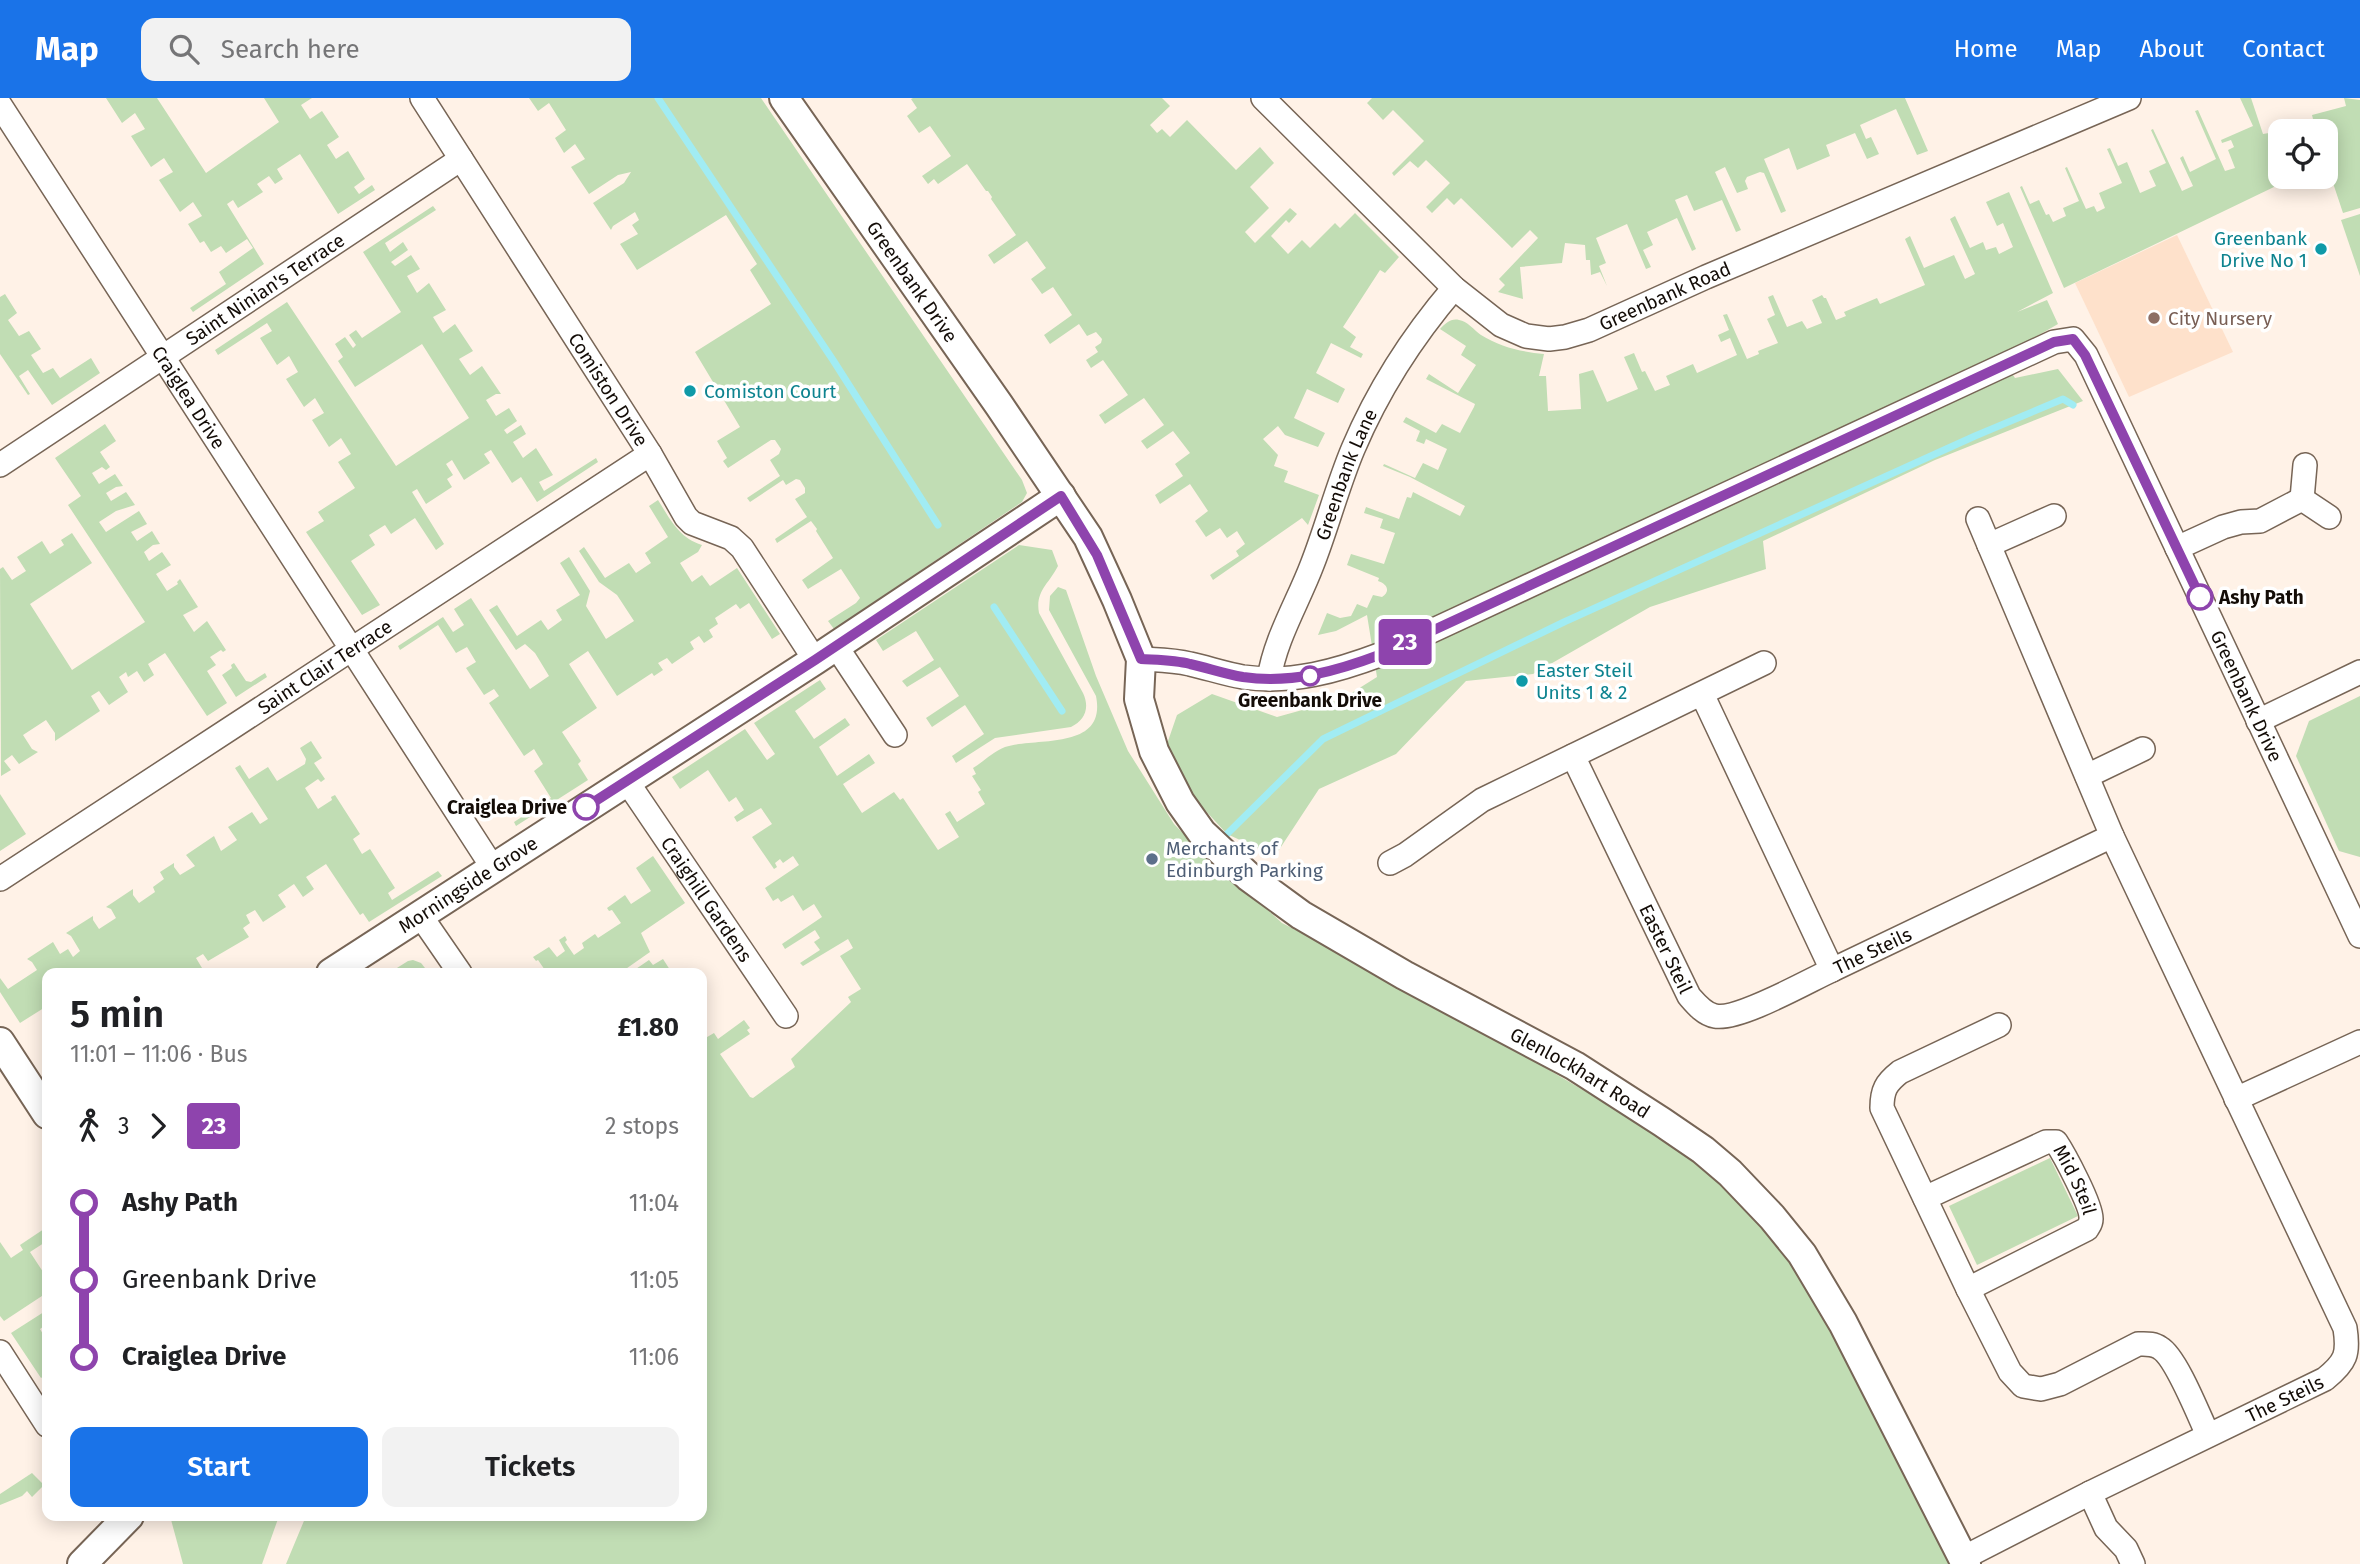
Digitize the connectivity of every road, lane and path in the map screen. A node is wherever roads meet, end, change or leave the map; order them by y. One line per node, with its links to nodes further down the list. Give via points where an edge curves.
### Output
1 (422, 98): 6 (street, Comiston Drive)
2 (784, 98): 12 (street, Greenbank Drive)
3 (1263, 98): 7 (street, Greenbank Road)
4 (2129, 98): 7 (street, Greenbank Road, via 1573,335 1549,339 1508,329)
5 (0, 105): 8 (street, Craiglea Drive)
6 (461, 159): 8 (street, Saint Ninian's Terrace); 9 (street, Comiston Drive)
7 (1454, 288): 24 (street, Greenbank Lane, via 1406,349 1368,415)
8 (163, 357): 11 (street, Saint Ninian's Terrace); 19 (street, Craiglea Drive)
9 (650, 454): 19 (street, Saint Clair Terrace); 20 (street, Comiston Drive, via 686,517 742,548)
10 (2305, 465): 13 (street)
11 (0, 466)
12 (1061, 496): 20 (street, Morningside Grove); 21 (street, Greenbank Drive, via 1097,555)
13 (2302, 499): 15 (street); 18 (street, via 2260,521 2223,527)
14 (2054, 516): 17 (street)
15 (2329, 517)
16 (1978, 519): 17 (street, The Steils)
17 (1989, 545): 30 (street, The Steils)
18 (2178, 548): 24 (street, Greenbank Drive, via 2085,355 2073,339 2054,342 1382,654 1329,672); 26 (street, Greenbank Drive)
19 (353, 648): 34 (street, Craiglea Drive); 35 (street, Saint Clair Terrace)
20 (825, 653): 27 (street, Comiston Drive); 31 (street, Morningside Grove)
21 (1141, 659): 24 (street, Greenbank Drive); 56 (street, Glenlockhart Road, via 1139,699 1161,768 1202,833 1249,877 1301,915 1404,975 1575,1066 1703,1150 1759,1202 1802,1254 1843,1323)
22 (1764, 663): 25 (street)
23 (2360, 672): 26 (street)
24 (1269, 679)
25 (1702, 694): 29 (street); 41 (street, The Steils)
26 (2258, 721): 36 (street, Greenbank Drive)
27 (895, 735)
28 (2143, 749): 30 (street)
29 (1573, 756): 33 (street, via 1482,800); 41 (street, Easter Steil, via 1689,996 1701,1009 1715,1016 1739,1014)
30 (2087, 776): 32 (street, The Steils)
31 (626, 780): 34 (street, Morningside Grove); 42 (street, Craighill Gardens)
32 (2112, 836): 41 (street, The Steils); 46 (street, The Steils)
33 (1390, 863)
34 (493, 868): 37 (street, Morningside Grove)
35 (0, 879)
36 (2350, 890): 38 (street, Greenbank Drive)
37 (419, 915): 39 (street, Morningside Grove); 40 (street)
38 (2360, 936)
39 (339, 968)
40 (456, 968)
41 (1832, 970)
42 (786, 1016)
43 (1999, 1025): 48 (street, via 1900,1072 1882,1092 1882,1108)
44 (0, 1042): 47 (street)
45 (2351, 1046): 46 (street)
46 (2236, 1099): 50 (street, The Steils)
47 (42, 1106)
48 (1925, 1198): 49 (street); 49 (street, Mid Steil, via 2046,1142 2056,1142 2090,1211 2087,1229)
49 (1968, 1289): 53 (street, via 2010,1372 2023,1386 2041,1389 2060,1384 2149,1343 2172,1360)
50 (2354, 1348): 53 (street, The Steils, via 2325,1379)
51 (0, 1352): 52 (street)
52 (42, 1417)
53 (2208, 1435): 54 (street, The Steils)
54 (2090, 1493): 56 (street, The Steils); 58 (street, via 2106,1528)
55 (117, 1521): 57 (street)
56 (1965, 1561)
57 (82, 1564)
58 (2133, 1564)

